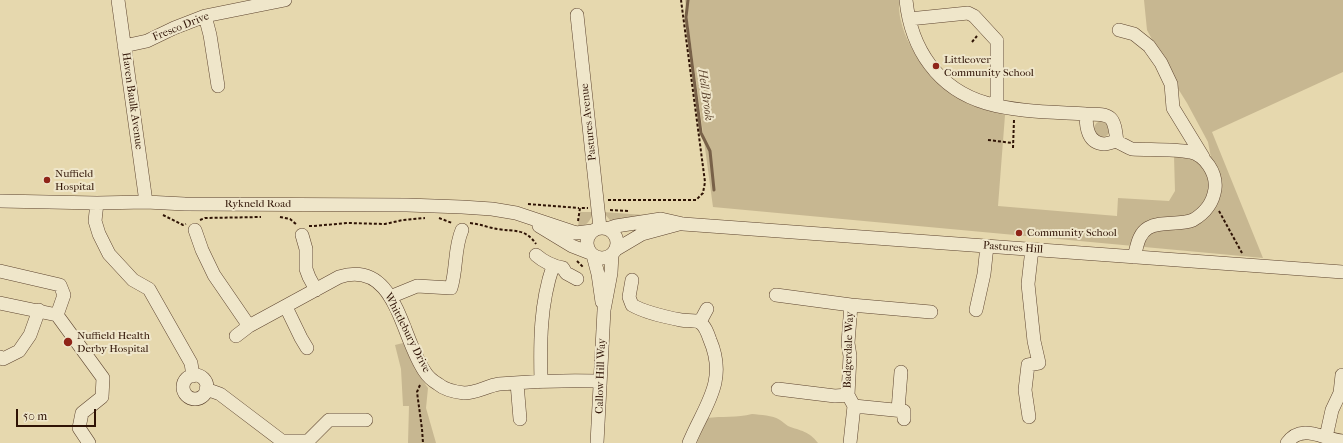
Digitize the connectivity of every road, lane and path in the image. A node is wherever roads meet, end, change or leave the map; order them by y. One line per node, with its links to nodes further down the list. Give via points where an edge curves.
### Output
1 (118, 0): 9 (street, Haven Baulk Avenue)
2 (285, 0): 6 (street, Fresco Drive)
3 (681, 0): 20 (path, via 705,182 703,193 696,200)
4 (906, 0): 7 (street)
5 (577, 15): 20 (street, Pastures Avenue)
6 (205, 16): 9 (street, Fresco Drive, via 147,41); 10 (street)
7 (909, 19): 11 (street, via 919,49 940,77 972,98); 11 (street, via 968,13 974,16 997,41)
8 (1119, 30): 18 (street, via 1134,34 1149,46 1161,63 1171,84 1173,108)
9 (124, 46): 22 (street, Haven Baulk Avenue)
10 (218, 86)
11 (997, 106): 12 (street)
12 (1086, 114): 15 (street, via 1108,116 1115,125); 15 (street, via 1086,127 1094,141 1102,144)
13 (1014, 118): 16 (path)
14 (988, 140): 16 (path)
15 (1117, 142): 18 (street, via 1132,149 1191,152)
16 (1013, 143): 17 (path)
17 (1013, 148)
18 (1204, 159): 19 (street, via 1212,171 1215,186)
19 (1213, 199): 36 (path); 40 (street, via 1204,212 1192,220 1148,227 1141,234)
20 (597, 200): 33 (street, Pastures Avenue)
21 (0, 201): 23 (street, Rykneld Road)
22 (146, 202): 23 (street, Rykneld Road); 24 (street, Rykneld Road); 32 (path, via 157,213 183,225)
23 (97, 203): 66 (street, via 95,221 109,254 133,280 149,289 191,363)
24 (518, 208): 25 (path); 33 (street, Rykneld Road, via 576,233); 39 (street, Rykneld Road, via 572,246)
25 (580, 208)
26 (262, 217): 32 (path, via 205,218)
27 (277, 217): 28 (path, via 290,219 297,225 313,226 348,223 385,224)
28 (428, 217)
29 (433, 217): 31 (path, via 451,224)
30 (683, 224): 33 (street, Pastures Hill, via 661,219); 35 (street, Pastures Hill); 38 (street, Pastures Hill, via 642,234)
31 (463, 225): 41 (path, via 477,223 525,233); 48 (street, via 458,240 455,276 451,288 417,286)
32 (193, 226): 59 (street, via 214,275)
33 (600, 229): 38 (street, via 614,235 616,240); 39 (street, via 588,237 587,245)
34 (302, 236): 46 (street, via 306,249 308,277)
35 (987, 246): 37 (street, Pastures Hill); 55 (street)
36 (1239, 247)
37 (1032, 250): 40 (street, Pastures Hill); 73 (street, via 1028,284 1039,363 1028,365 1024,390)
38 (613, 252): 39 (street, via 601,258); 54 (street, Callow Hill Way)
39 (591, 254): 54 (street, Callow Hill Way, via 598,274)
40 (1134, 257): 43 (street, Pastures Hill)
41 (549, 263): 44 (street); 68 (street, via 540,346)
42 (0, 270): 57 (street, via 60,285 64,295)
43 (1343, 272)
44 (576, 279)
45 (632, 280): 58 (street, via 629,297 632,306 647,312)
46 (316, 290): 48 (street, Whittlebury Drive, via 339,277 356,274 373,278); 51 (street, Whittlebury Drive)
47 (776, 295): 50 (street, Badgerdale Way)
48 (390, 297): 64 (street, Whittlebury Drive)
49 (0, 303): 53 (street)
50 (851, 305): 56 (street, Badgerdale Way); 72 (street, Badgerdale Way)
51 (286, 307): 59 (street, Whittlebury Drive); 61 (street)
52 (707, 309): 58 (street)
53 (39, 310): 57 (street); 62 (street, via 30,335 19,351 3,359)
54 (604, 310): 67 (street, Callow Hill Way)
55 (976, 310)
56 (931, 312)
57 (57, 315): 78 (street, via 103,378 102,397 82,413 79,428)
58 (700, 322): 81 (street, via 712,346 717,374 713,390)
59 (250, 326): 60 (street, Whittlebury Drive)
60 (236, 336)
61 (307, 348)
62 (0, 357)
63 (901, 372): 72 (street, Badgerdale Way, via 901,414)
64 (426, 373): 69 (street, Whittlebury Drive, via 440,386 465,393 489,386); 79 (path, via 417,392)
65 (1342, 375): 76 (street, via 1340,393 1332,410)
66 (192, 376): 70 (street, via 204,379); 70 (street, via 183,386 188,397 200,397)
67 (600, 381): 68 (street, Whittlebury Drive); 80 (street, Callow Hill Way)
68 (541, 382): 69 (street, Whittlebury Drive)
69 (517, 383): 74 (street)
70 (206, 389): 75 (street, via 220,394 282,441 308,441 329,420)
71 (778, 389): 72 (street, Badgerdale Way)
72 (846, 399): 82 (street, Badgerdale Way)
73 (1029, 417)
74 (520, 419)
75 (366, 420)
76 (1326, 437): 77 (street); 83 (street, via 1303,432 1294,435)
77 (1343, 441)
78 (89, 443)
79 (423, 443)
80 (597, 443)
81 (689, 443)
82 (850, 443)
83 (1287, 443)

